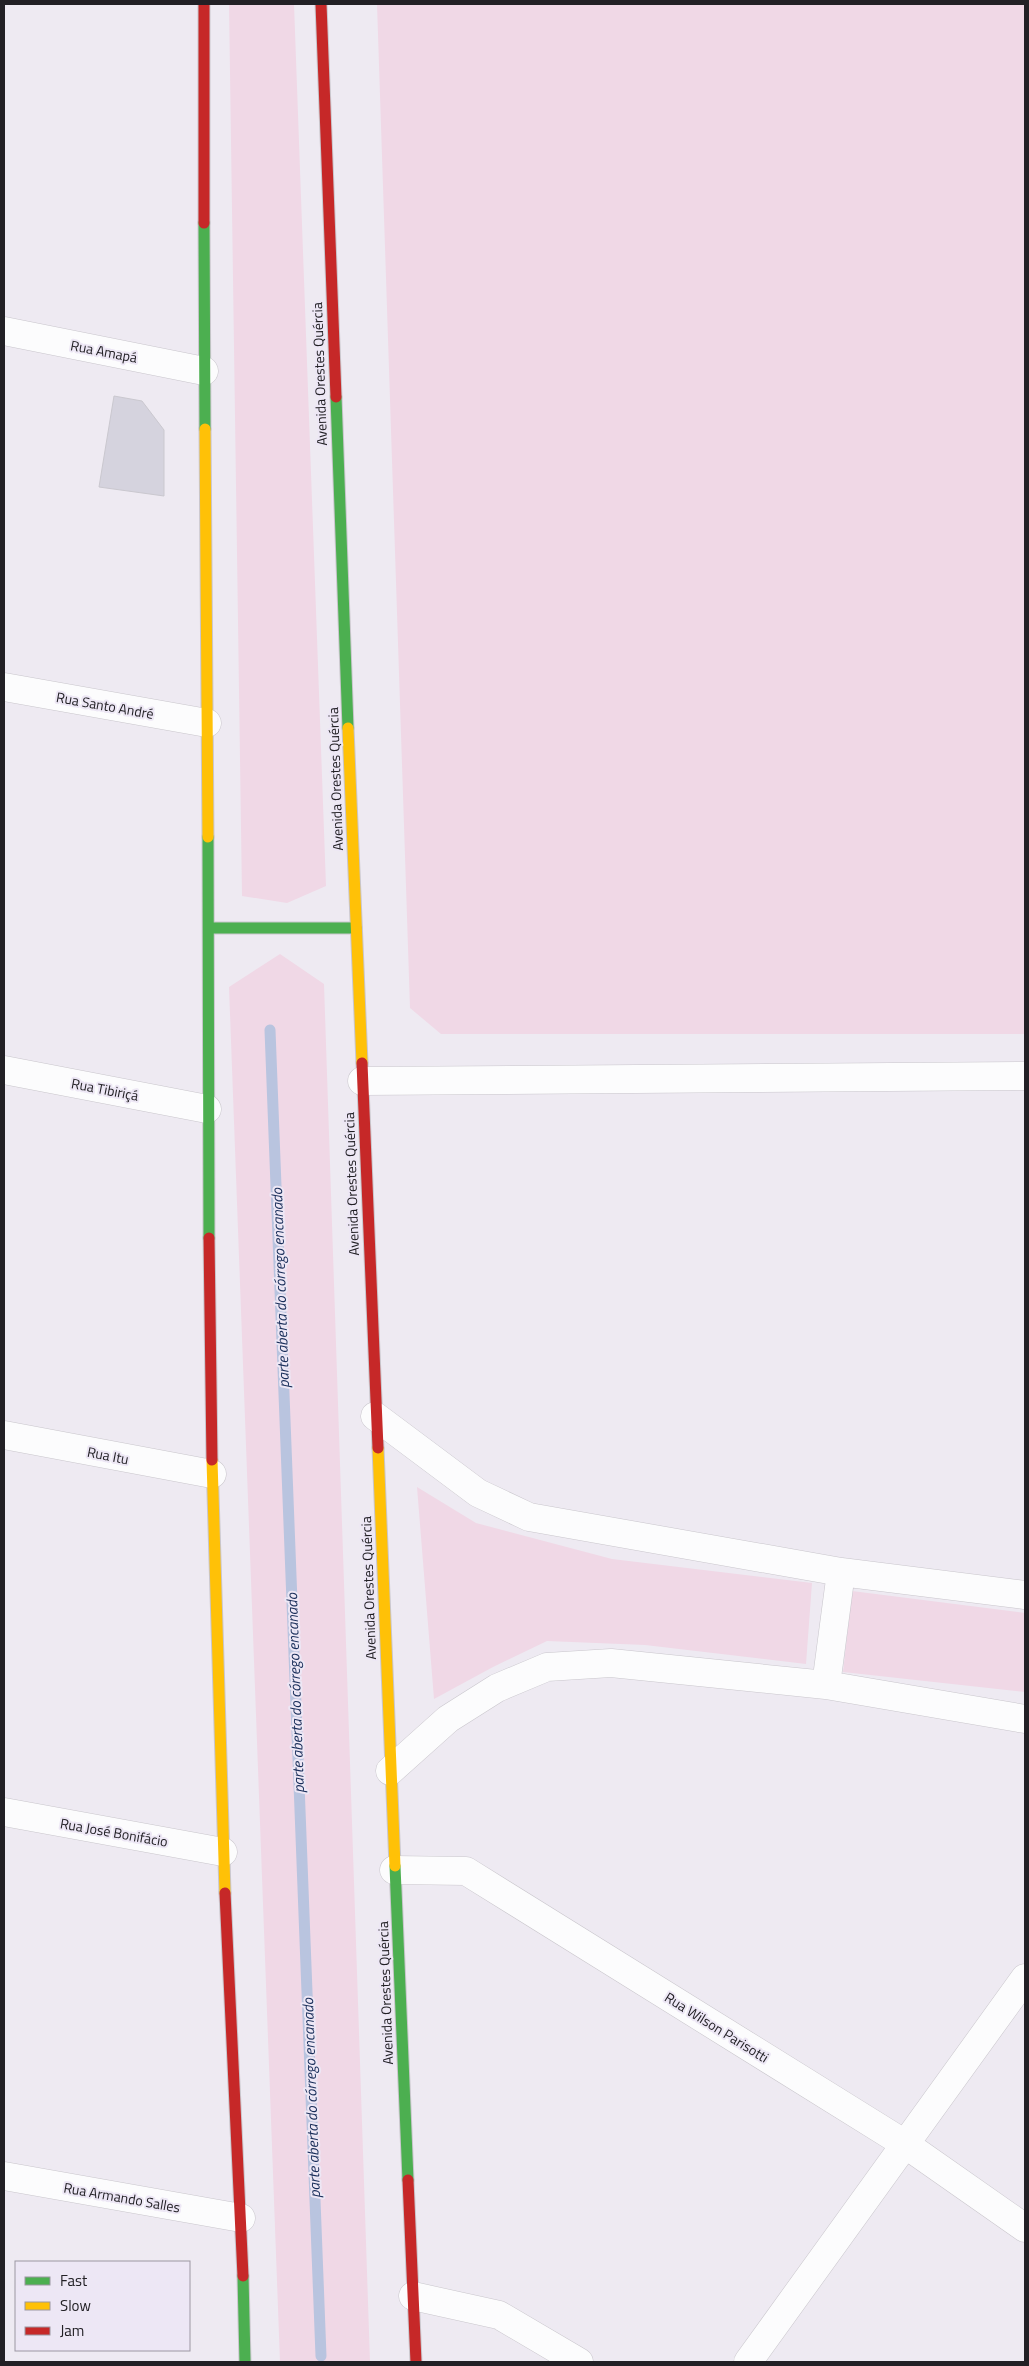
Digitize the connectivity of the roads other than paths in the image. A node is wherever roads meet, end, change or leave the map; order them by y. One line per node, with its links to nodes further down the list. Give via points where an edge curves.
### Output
1 (204, 4): 4 (main road)
2 (321, 4): 8 (main road, Avenida Orestes Quércia)
3 (4, 331): 4 (street, Rua Amapá)
4 (204, 371): 6 (main road)
5 (4, 686): 6 (street, Rua Santo André)
6 (207, 723): 7 (main road)
7 (209, 928): 8 (main road); 12 (main road)
8 (356, 928): 11 (main road, Avenida Orestes Quércia)
9 (4, 1070): 12 (street, Rua Tibiriçá)
10 (1025, 1076): 11 (street)
11 (362, 1081): 13 (main road, Avenida Orestes Quércia)
12 (207, 1109): 15 (main road)
13 (375, 1416): 16 (street, via 478,1493 529,1517); 20 (main road, Avenida Orestes Quércia)
14 (4, 1436): 15 (street, Rua Itu)
15 (212, 1474): 22 (main road)
16 (841, 1572): 17 (street); 18 (street)
17 (1025, 1595)
18 (826, 1685): 19 (street); 20 (street, via 611,1663 547,1667 497,1688 448,1719)
19 (1025, 1719)
20 (390, 1771): 23 (main road, Avenida Orestes Quércia)
21 (4, 1812): 22 (street, Rua José Bonifácio)
22 (223, 1852): 27 (main road)
23 (394, 1870): 25 (street, Rua Wilson Parisotti, via 466,1871); 29 (main road, Avenida Orestes Quércia)
24 (1025, 1978): 25 (street)
25 (905, 2144): 28 (street, Rua Wilson Parisotti); 33 (street)
26 (4, 2176): 27 (street, Rua Armando Salles)
27 (241, 2218): 30 (main road)
28 (1025, 2228)
29 (413, 2296): 31 (main road, Avenida Orestes Quércia); 32 (street, via 499,2315)
30 (245, 2362)
31 (416, 2362)
32 (579, 2362)
33 (748, 2362)

